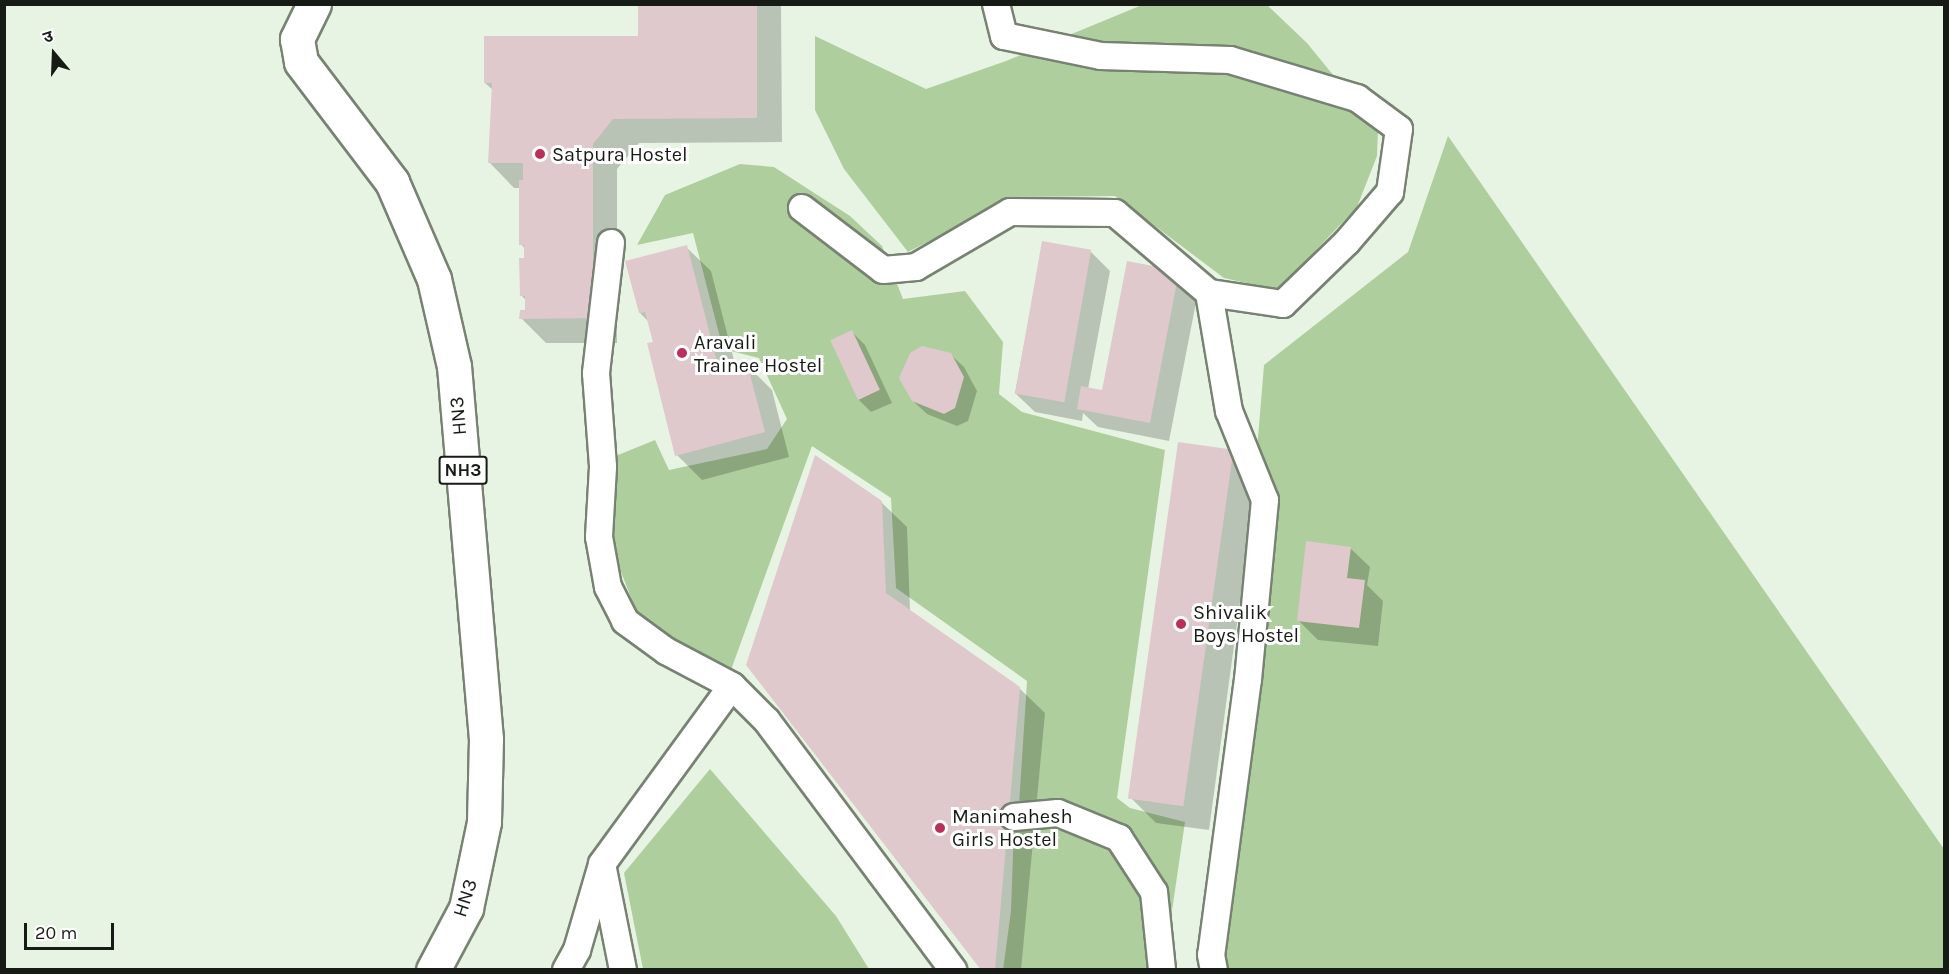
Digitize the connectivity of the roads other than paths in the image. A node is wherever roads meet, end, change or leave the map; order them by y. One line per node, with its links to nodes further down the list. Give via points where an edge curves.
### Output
1 (314, 4): 9 (highway, HN3 / NH3, via 297,39 301,62 392,182 434,279 454,366 486,739 484,822 466,908)
2 (996, 4): 5 (street, via 1004,36 1101,56 1230,60 1357,98 1399,129 1389,192 1347,243 1283,304)
3 (802, 207): 5 (street, via 883,270 916,267 1010,212 1115,213)
4 (611, 243): 6 (street, via 596,373 603,467 598,537 608,587 625,621 666,651)
5 (1209, 293): 14 (street, via 1229,411 1265,500 1248,679 1211,955)
6 (732, 686): 8 (street); 12 (street, via 767,721 811,776)
7 (1014, 817): 13 (street, via 1058,813 1119,838 1154,892)
8 (602, 864): 10 (street, via 577,950); 11 (street)
9 (433, 969)
10 (566, 969)
11 (623, 969)
12 (953, 969)
13 (1162, 969)
14 (1214, 969)

